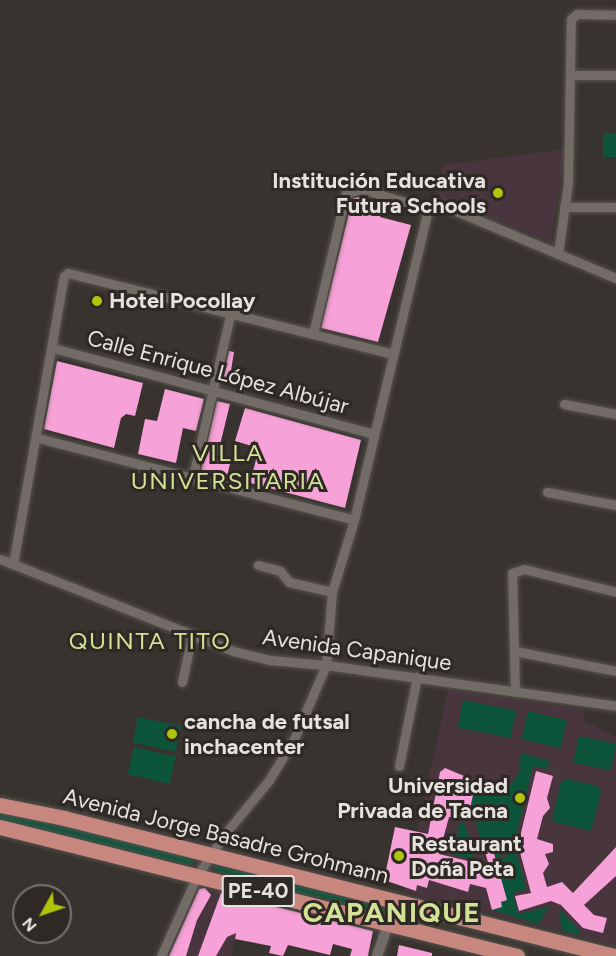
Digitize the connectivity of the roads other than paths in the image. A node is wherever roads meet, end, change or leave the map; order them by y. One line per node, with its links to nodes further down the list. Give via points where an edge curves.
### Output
1 (616, 15): 2 (street, via 577,14 571,19)
2 (571, 75): 3 (street); 4 (street)
3 (616, 75)
4 (564, 207): 5 (street); 7 (street)
5 (616, 207)
6 (428, 208): 7 (street, via 442,205); 10 (street, via 362,189 346,193); 12 (street)
7 (558, 254): 8 (street)
8 (616, 278)
9 (231, 312): 10 (street); 11 (street, via 68,273 64,276); 13 (street)
10 (313, 334): 12 (street)
11 (53, 348): 13 (street, Calle Enrique López Albújar); 17 (street)
12 (392, 354): 16 (street)
13 (211, 388): 16 (street, Calle Enrique López Albújar); 18 (street)
14 (564, 404): 15 (street)
15 (616, 414)
16 (373, 434): 21 (street)
17 (38, 438): 18 (street); 23 (street)
18 (193, 476): 21 (street)
19 (547, 492): 20 (street)
20 (616, 505)
21 (354, 520): 25 (street)
22 (0, 559): 23 (street, Avenida Capanique)
23 (13, 564): 27 (street, Avenida Capanique)
24 (258, 565): 25 (street, via 280,572 289,582)
25 (332, 591): 29 (street)
26 (616, 592): 28 (street, via 524,568 511,578)
27 (192, 634): 29 (street, Avenida Capanique, via 270,660); 32 (street)
28 (515, 651): 30 (street); 33 (street)
29 (326, 664): 31 (street, Avenida Capanique); 38 (street, via 284,756)
30 (616, 671)
31 (417, 677): 33 (street, Avenida Capanique); 35 (street)
32 (182, 682)
33 (516, 692): 34 (street, Avenida Capanique)
34 (616, 706)
35 (399, 766)
36 (0, 805): 38 (highway, Avenida Jorge Basadre Grohmann / PE-40)
37 (0, 827): 39 (highway, Avenida Jorge Basadre Grohmann / PE-40)
38 (210, 855): 39 (street); 40 (highway, Avenida Jorge Basadre Grohmann / PE-40)
39 (197, 876): 41 (highway, Avenida Jorge Basadre Grohmann / PE-40); 43 (street)
40 (396, 902): 41 (street); 42 (highway, Avenida Jorge Basadre Grohmann / PE-40)
41 (386, 923): 44 (street); 45 (highway, Avenida Jorge Basadre Grohmann / PE-40)
42 (593, 953): 46 (highway, Avenida Jorge Basadre Grohmann / PE-40)
43 (161, 956)
44 (377, 956)
45 (517, 956)
46 (614, 956)

